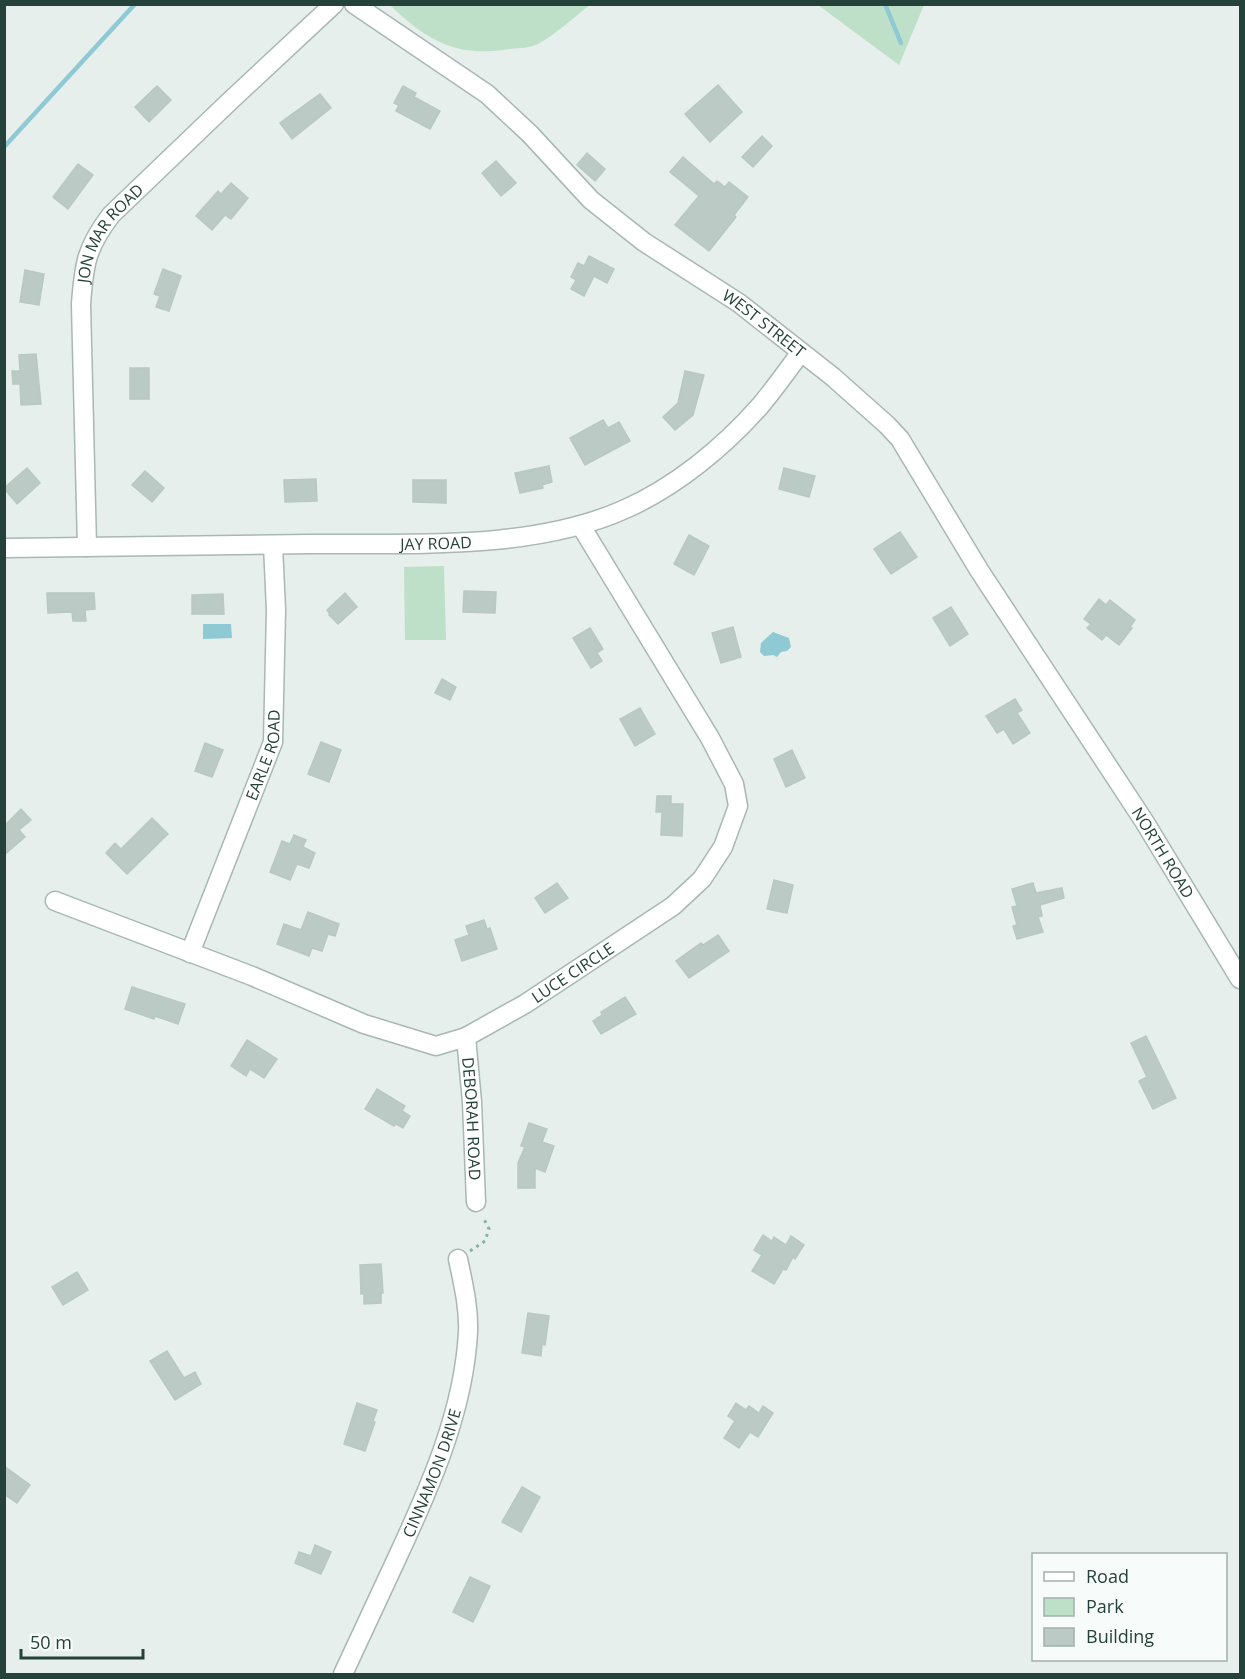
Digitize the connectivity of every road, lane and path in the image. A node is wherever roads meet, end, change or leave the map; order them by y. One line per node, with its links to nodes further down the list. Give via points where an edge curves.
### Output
1 (334, 4): 7 (street, JON MAR ROAD, via 111,215 95,235 84,270 81,304)
2 (354, 4): 3 (street, WEST STREET, via 487,94 591,200 644,242 739,303)
3 (801, 352): 4 (street, JAY ROAD, via 759,407 692,468 624,510); 8 (street, WEST STREET, via 900,439 979,570)
4 (581, 526): 5 (street, JAY ROAD, via 543,535 473,541); 12 (street, LUCE CIRCLE, via 710,738 734,784 738,806 723,847 702,879 673,906 525,1004)
5 (273, 545): 7 (street, JAY ROAD); 10 (street, EARLE ROAD, via 273,742)
6 (4, 548): 7 (street, JAY ROAD)
7 (87, 548)
8 (1084, 729): 11 (street, NORTH ROAD)
9 (55, 901): 10 (street, LUCE CIRCLE)
10 (189, 953): 12 (street, LUCE CIRCLE, via 364,1024 436,1046)
11 (1240, 979)
12 (466, 1038): 13 (street, DEBORAH ROAD)
13 (476, 1202): 14 (path, via 489,1229 485,1241)
14 (458, 1259): 15 (street, CINNAMON DRIVE, via 467,1298 468,1331 454,1413 421,1506)
15 (343, 1674)

